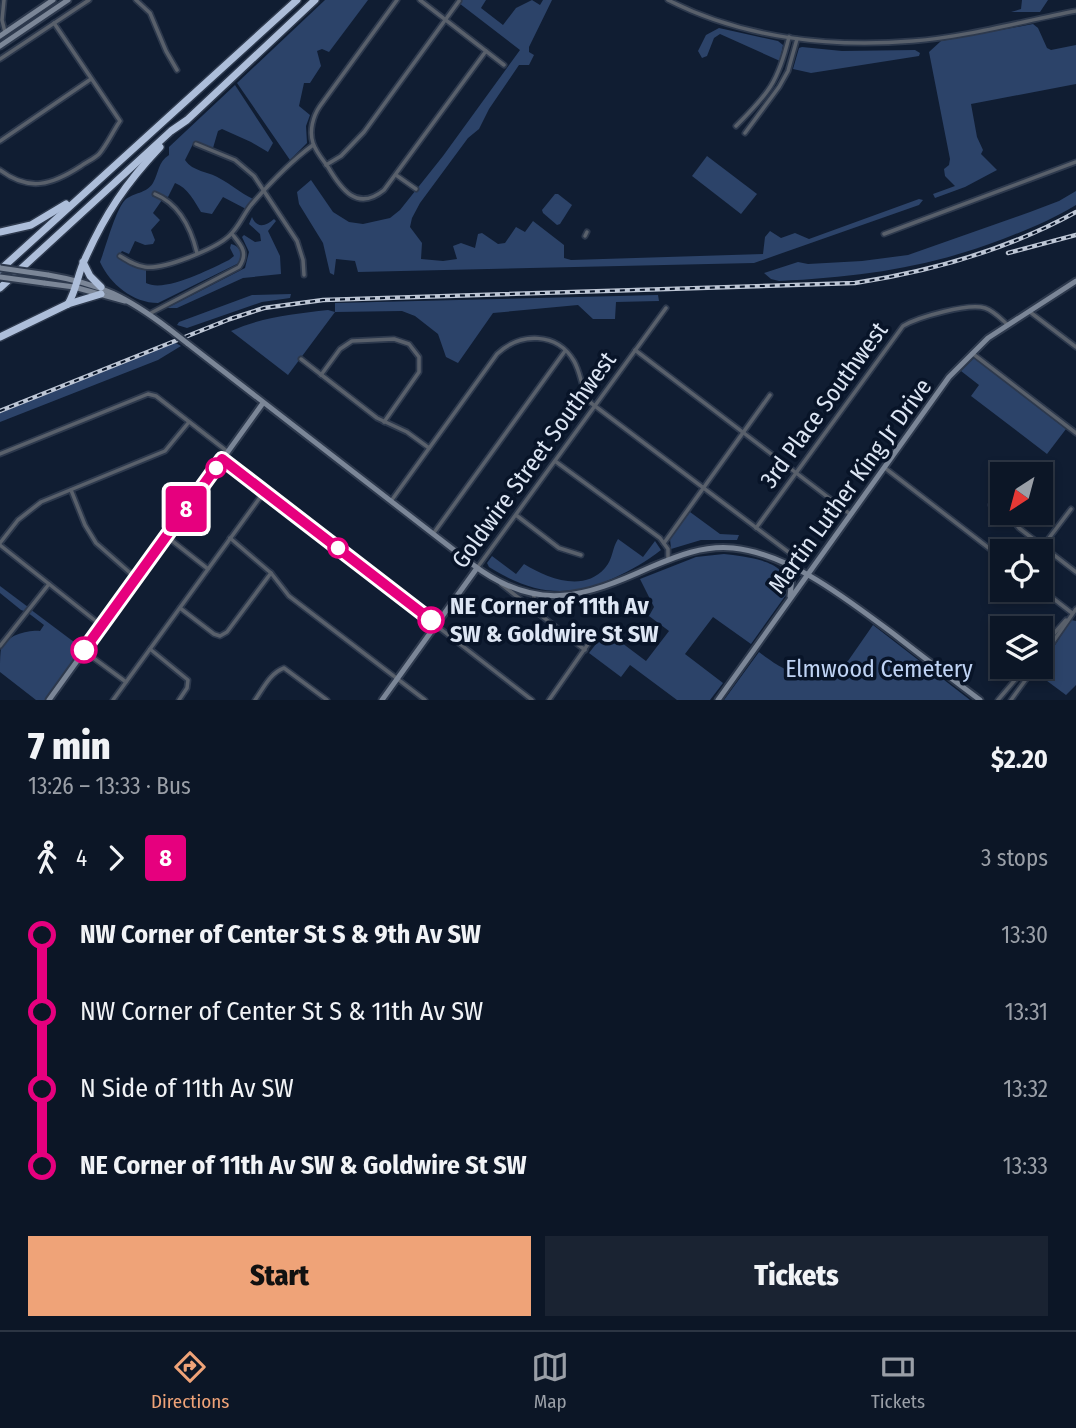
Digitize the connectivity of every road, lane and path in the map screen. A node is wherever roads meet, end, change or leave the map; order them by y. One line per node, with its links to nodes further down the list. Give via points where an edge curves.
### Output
1 (4, 0): 15 (street)
2 (53, 0): 15 (main road)
3 (68, 0): 18 (main road)
4 (89, 0): 14 (street)
5 (136, 0): 22 (street, via 150,13)
6 (297, 0): 34 (highway)
7 (315, 0): 24 (highway)
8 (397, 0): 29 (street, via 317,111 312,123)
9 (420, 0): 13 (street)
10 (668, 0): 16 (street, via 711,18)
11 (459, 1): 13 (street)
12 (1076, 11): 17 (street, via 914,41 837,43)
13 (446, 20): 19 (street); 31 (street, via 364,132)
14 (54, 23): 20 (street); 23 (street)
15 (2, 34)
16 (789, 37): 17 (street); 25 (street, via 779,74)
17 (797, 38): 26 (street, via 788,71)
18 (0, 46)
19 (486, 51): 21 (street); 33 (street)
20 (0, 59)
21 (504, 65)
22 (177, 70)
23 (92, 79): 27 (street); 32 (street, via 120,121 99,154 49,183 29,184)
24 (187, 120): 43 (highway, via 121,191); 49 (highway)
25 (736, 126)
26 (745, 133)
27 (0, 141)
28 (195, 144): 36 (street, via 241,163)
29 (313, 145): 31 (street); 36 (street)
30 (1076, 162): 40 (street)
31 (326, 165): 33 (street, via 342,188 361,199 380,194)
32 (0, 170)
33 (396, 175): 35 (street)
34 (89, 188): 38 (highway, via 31,225); 44 (highway)
35 (416, 188)
36 (265, 191): 39 (street); 45 (street, via 297,241)
37 (155, 194): 41 (street, via 179,211)
38 (0, 232)
39 (232, 234): 41 (street); 54 (street, via 243,247 242,264)
40 (884, 234)
41 (197, 253): 42 (street, via 154,268)
42 (120, 256)
43 (83, 262): 48 (highway); 50 (highway)
44 (0, 269): 48 (main road, bridge)
45 (304, 275)
46 (0, 276): 48 (main road, bridge)
47 (1076, 281): 53 (main road, Martin Luther King Jr Drive)
48 (75, 283): 50 (main road); 51 (highway)
49 (0, 288)
50 (101, 290): 51 (highway); 54 (main road)
51 (68, 304): 56 (highway)
52 (666, 308): 58 (street, Goldwire Street Southwest)
53 (1030, 312): 55 (main road, Martin Luther King Jr Drive); 57 (street)
54 (149, 314): 64 (main road, bridge)
55 (1008, 325): 60 (main road, Martin Luther King Jr Drive); 76 (street, 3rd Place Southwest, via 989,309 972,306 902,326)
56 (0, 337)
57 (1076, 347)
58 (635, 350): 65 (street, Goldwire Street Southwest); 68 (street)
59 (566, 351): 65 (street); 70 (street, via 553,342 532,338 510,344 495,357); 86 (street)
60 (972, 353): 69 (street); 75 (main road, Martin Luther King Jr Drive, via 949,377)
61 (301, 359): 62 (street)
62 (321, 374): 67 (street); 67 (street, via 352,341 394,339 410,344 419,357 419,372)
63 (770, 395): 68 (street)
64 (263, 403): 71 (main road); 80 (main road)
65 (595, 405): 74 (street, Goldwire Street Southwest); 77 (street)
66 (189, 422): 71 (street); 72 (street, via 148,394); 78 (street, via 165,451)
67 (384, 422): 70 (street)
68 (743, 433): 76 (street); 77 (street)
69 (1076, 433)
70 (429, 448): 80 (street)
71 (228, 452): 73 (main road)
72 (0, 454)
73 (222, 459): 79 (street); 87 (main road)
74 (555, 461): 82 (street, Goldwire Street Southwest); 91 (street)
75 (885, 468): 83 (main road, Martin Luther King Jr Drive); 93 (street)
76 (796, 473): 83 (street); 85 (street, 3rd Place Southwest)
77 (704, 487): 85 (street); 91 (street)
78 (71, 489): 92 (street, via 28,510); 104 (street, via 96,543)
79 (264, 491): 88 (street); 113 (street)
80 (391, 501): 86 (main road)
81 (1071, 509): 90 (street)
82 (516, 515): 95 (street, via 559,548); 99 (street, Goldwire Street Southwest)
83 (851, 515): 103 (main road, Martin Luther King Jr Drive)
84 (1016, 525): 89 (street)
85 (756, 528): 97 (street)
86 (433, 534): 99 (main road)
87 (166, 536): 100 (street); 104 (main road)
88 (230, 538): 100 (street); 102 (street)
89 (1034, 539)
90 (1048, 539)
91 (664, 543): 96 (street)
92 (0, 544): 106 (street)
93 (990, 549)
94 (1053, 554): 101 (street)
95 (582, 555)
96 (668, 560): 98 (main road, via 717,547 766,555); 107 (main road, via 587,593)
97 (799, 560)
98 (783, 563): 103 (main road); 109 (main road, via 792,578)
99 (478, 568): 105 (main road); 113 (main road, Goldwire Street Southwest)
100 (208, 569): 110 (street)
101 (1076, 572)
102 (271, 573): 110 (street, via 220,636); 122 (street, via 289,596)
103 (807, 576): 109 (main road, Martin Luther King Jr Drive); 137 (main road, via 857,607)
104 (136, 578): 114 (main road)
105 (500, 583): 107 (main road); 111 (street)
106 (49, 584): 114 (street); 118 (street)
107 (534, 595): 111 (street)
108 (1053, 597): 112 (street)
109 (789, 602): 136 (main road, Martin Luther King Jr Drive)
110 (180, 607): 119 (street)
111 (533, 610): 121 (street)
112 (1074, 611): 115 (street); 117 (street)
113 (436, 625): 122 (main road, Goldwire Street Southwest); 134 (street)
114 (102, 626): 120 (main road)
115 (1053, 635)
116 (593, 637): 121 (street)
117 (1053, 642)
118 (0, 646)
119 (150, 649): 125 (street); 129 (street, via 188,680)
120 (84, 650): 125 (street); 127 (main road)
121 (584, 650): 135 (street)
122 (398, 679): 132 (main road, Goldwire Street Southwest); 133 (street)
123 (1016, 679): 138 (street)
124 (1026, 679): 139 (street)
125 (126, 682): 128 (street)
126 (320, 698): 130 (street, via 288,670 279,669); 131 (street)
127 (48, 700)
128 (113, 700)
129 (178, 700)
130 (255, 700)
131 (327, 700)
132 (382, 700)
133 (425, 700)
134 (532, 700)
135 (549, 700)
136 (718, 700)
137 (980, 700)
138 (998, 700)
139 (1011, 700)

